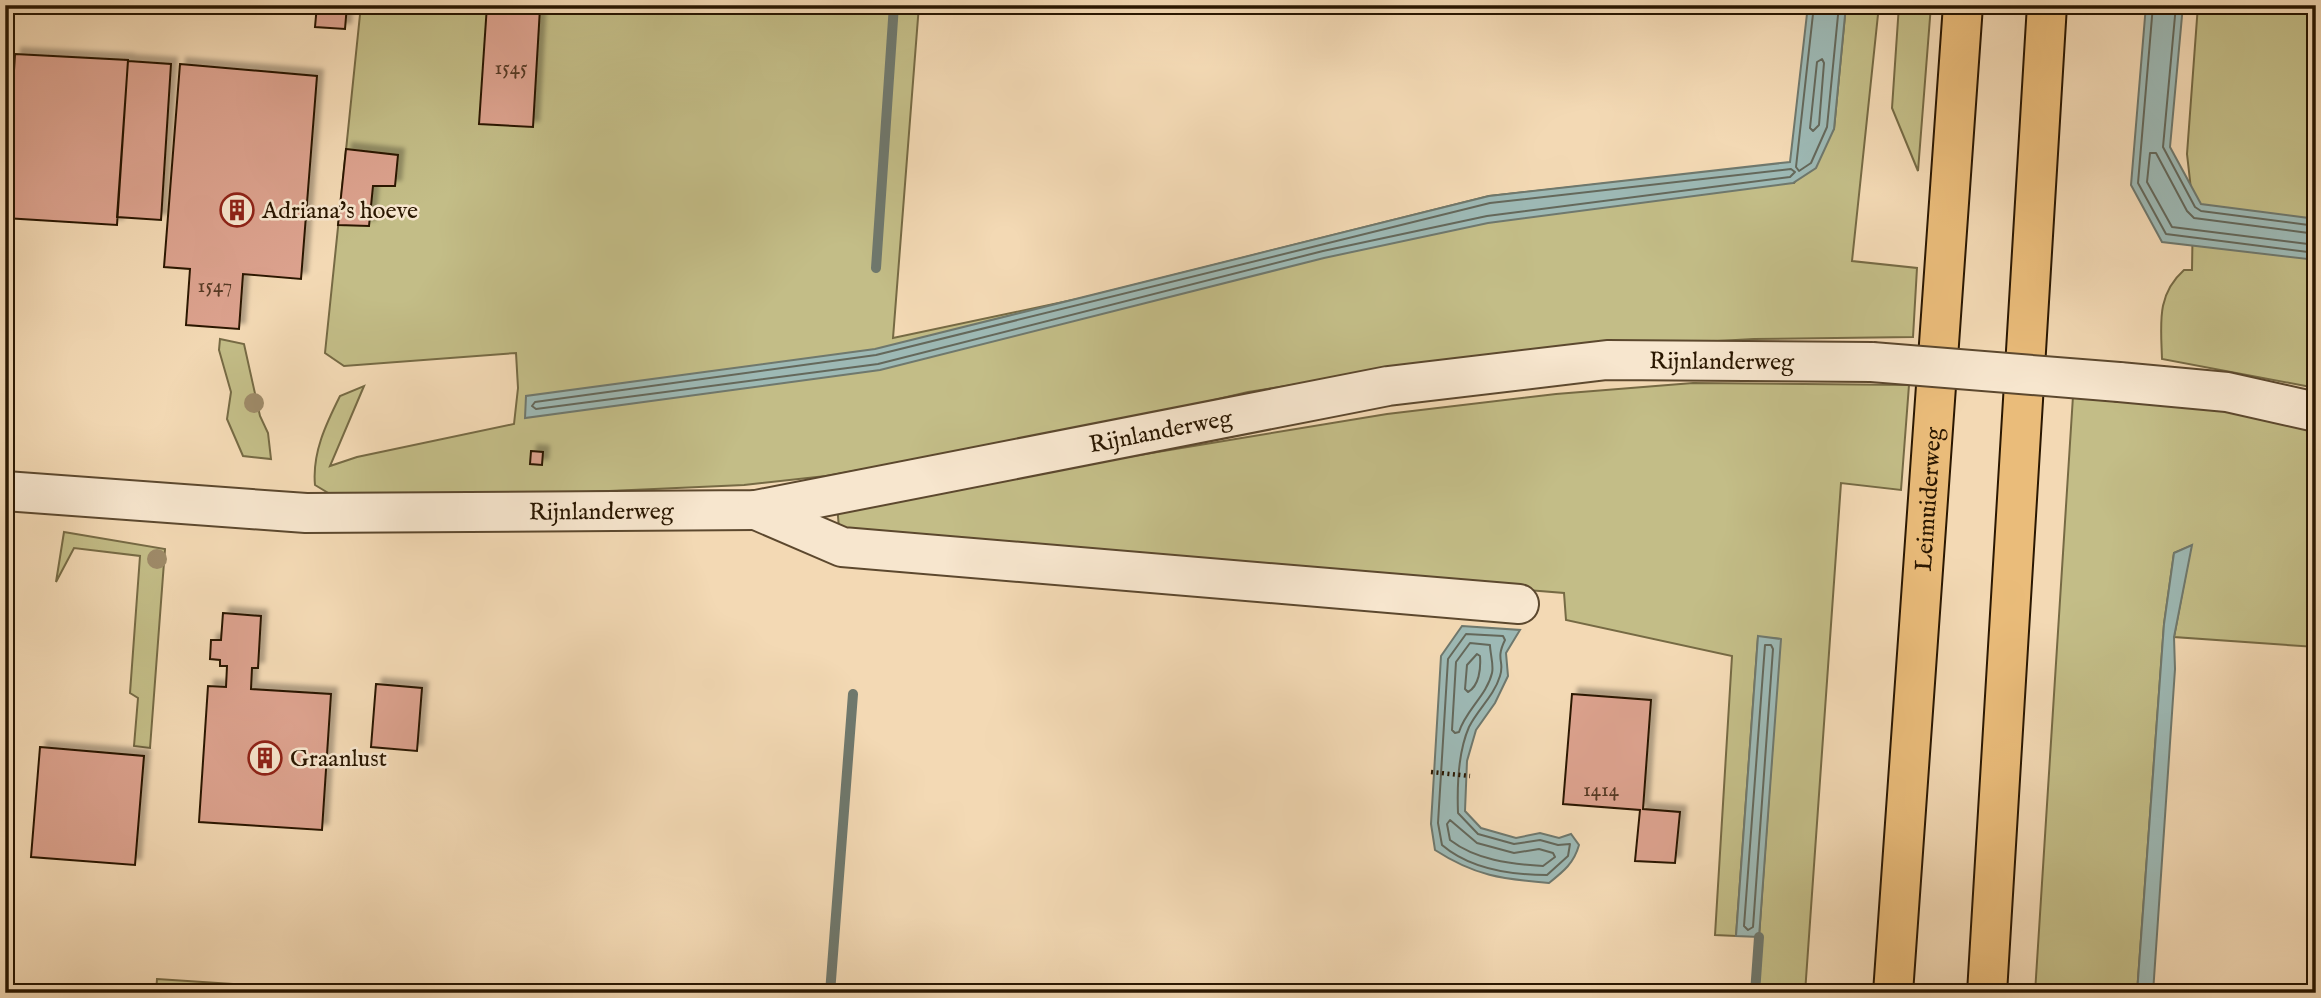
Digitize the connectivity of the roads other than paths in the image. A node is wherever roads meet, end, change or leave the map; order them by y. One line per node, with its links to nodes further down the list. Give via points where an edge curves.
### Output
1 (1963, 5): 7 (main road, Leimuiderweg)
2 (2047, 5): 8 (main road)
3 (2316, 412): 5 (street, Rijnlanderweg, bridge, via 2227,392 1872,362 1607,360 1388,386)
4 (5, 491): 5 (street, Rijnlanderweg, via 306,513)
5 (756, 510): 6 (street, via 842,547)
6 (1519, 604)
7 (1893, 993)
8 (1987, 993)

